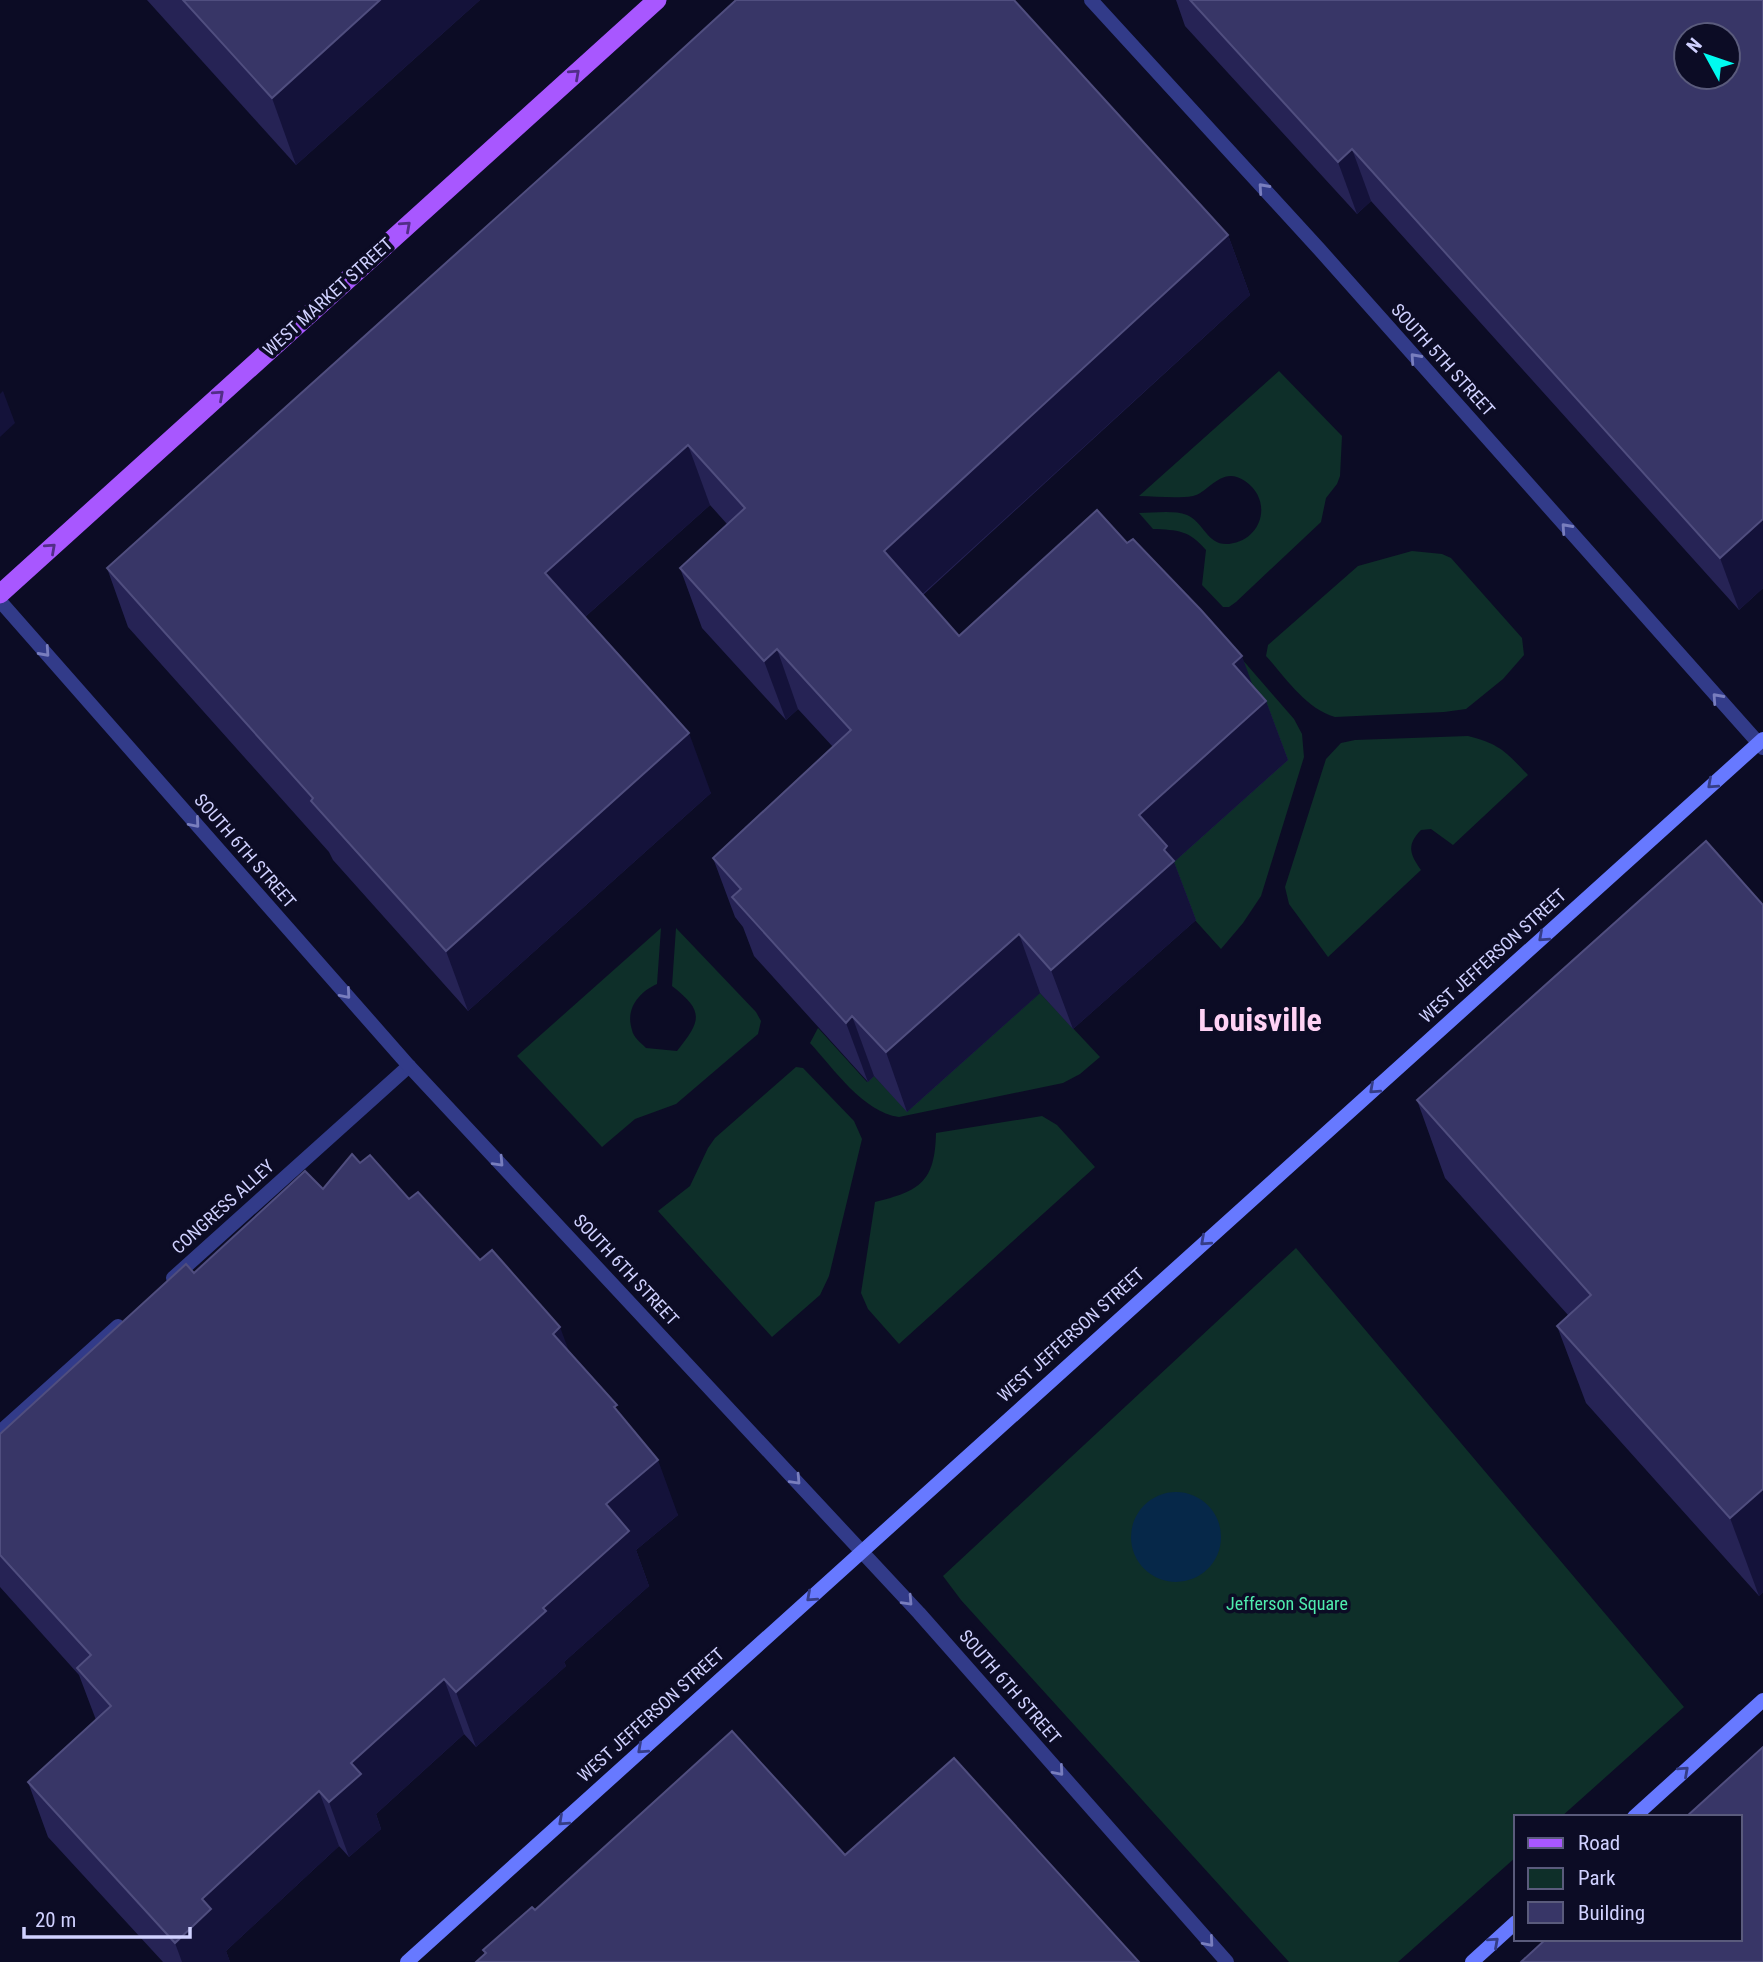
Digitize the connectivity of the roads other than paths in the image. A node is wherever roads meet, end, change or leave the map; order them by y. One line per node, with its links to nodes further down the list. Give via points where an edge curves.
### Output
1 (657, 0): 3 (main road, WEST MARKET STREET, one-way to 1)
2 (1091, 0): 5 (street, SOUTH 5TH STREET, one-way to 2)
3 (0, 594)
4 (0, 601): 6 (street, SOUTH 6TH STREET, one-way to 6)
5 (1761, 743): 10 (main road, WEST JEFFERSON STREET, one-way to 10)
6 (409, 1066): 7 (street, CONGRESS ALLEY); 10 (street, SOUTH 6TH STREET, one-way to 10)
7 (158, 1291)
8 (129, 1317): 9 (street)
9 (0, 1432)
10 (862, 1551): 14 (main road, WEST JEFFERSON STREET, one-way to 14); 15 (street, SOUTH 6TH STREET, one-way to 15)
11 (1763, 1700): 12 (main road, one-way to 11)
12 (1636, 1815)
13 (1514, 1924): 16 (main road, one-way to 13)
14 (407, 1962)
15 (1227, 1962)
16 (1472, 1962)

